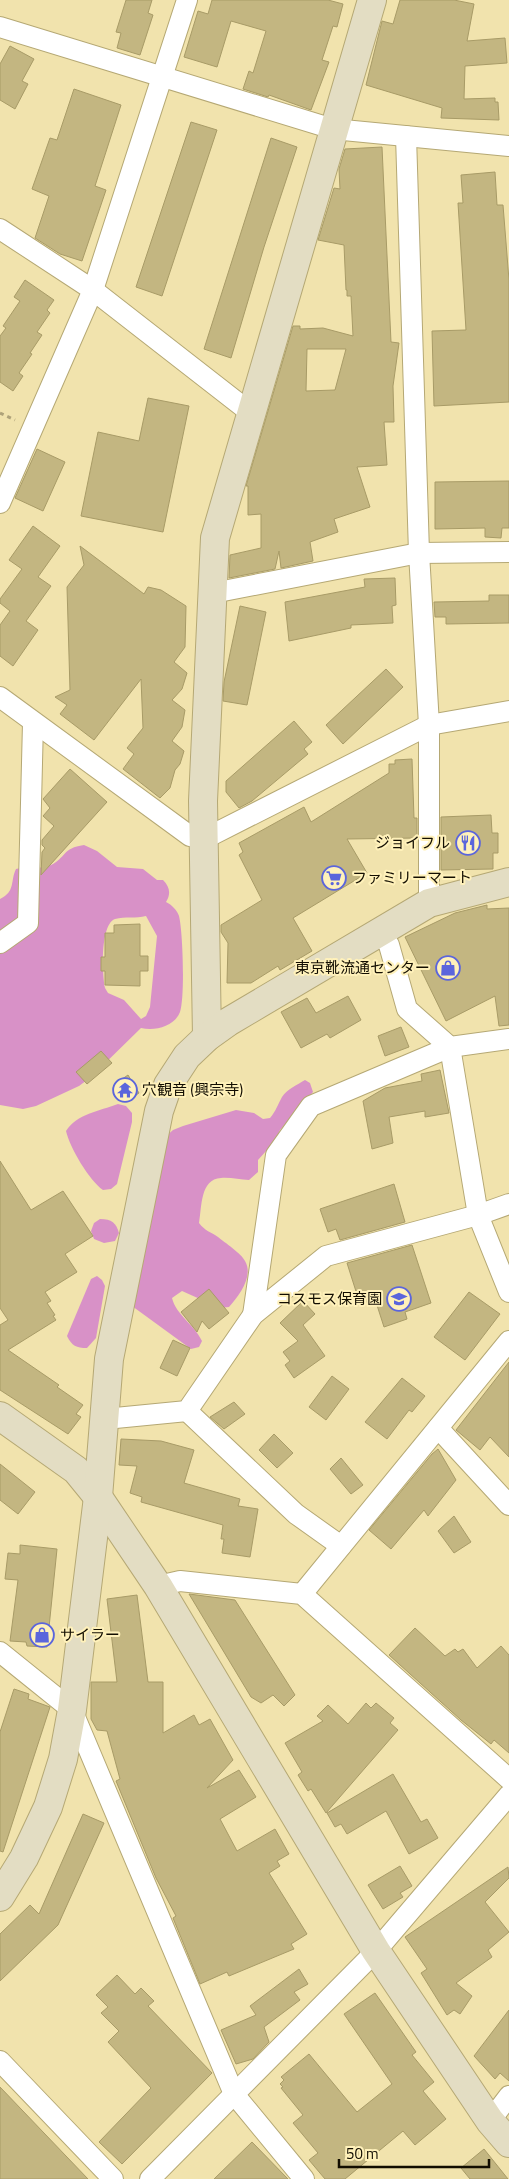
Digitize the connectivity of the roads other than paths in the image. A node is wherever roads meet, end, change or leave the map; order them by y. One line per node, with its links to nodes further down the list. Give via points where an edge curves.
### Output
1 (187, 0): 4 (street)
2 (372, 0): 5 (street)
3 (0, 27): 4 (street)
4 (162, 75): 5 (street); 9 (street)
5 (333, 129): 6 (street); 10 (street)
6 (406, 136): 7 (street); 13 (street)
7 (509, 146)
8 (0, 229): 9 (street)
9 (93, 290): 10 (street); 11 (street)
10 (251, 412): 14 (street, via 215,538)
11 (0, 503)
12 (509, 552): 13 (street)
13 (419, 553): 14 (street); 18 (street)
14 (213, 593): 19 (street)
15 (0, 697): 17 (street)
16 (509, 712): 18 (street)
17 (33, 723): 19 (street, via 190,836); 23 (street, via 28,923)
18 (429, 725): 19 (street); 21 (street)
19 (204, 839): 24 (street)
20 (509, 882): 21 (street)
21 (429, 903): 22 (street)
22 (380, 932): 24 (street); 26 (street, via 389,945 407,1010)
23 (0, 943)
24 (207, 1037): 34 (street, via 187,1056 168,1085 158,1111 109,1359)
25 (509, 1039): 26 (street)
26 (450, 1046): 28 (street); 30 (street, via 311,1106 276,1154)
27 (509, 1204): 28 (street)
28 (478, 1215): 29 (street); 30 (street, via 326,1256)
29 (509, 1292)
30 (253, 1315): 32 (street)
31 (509, 1341): 35 (street)
32 (187, 1412): 34 (street); 38 (street, via 296,1514)
33 (0, 1416): 36 (street, via 76,1470)
34 (105, 1419): 36 (street)
35 (438, 1428): 37 (street); 38 (street)
36 (98, 1497): 39 (street); 42 (street)
37 (509, 1505)
38 (341, 1546): 40 (street)
39 (158, 1586): 40 (street, via 180,1580); 46 (street)
40 (302, 1594): 43 (street)
41 (0, 1652): 42 (street)
42 (72, 1710): 45 (street, via 63,1759 48,1807 24,1858); 48 (street)
43 (509, 1779)
44 (509, 1795): 46 (street)
45 (0, 1897)
46 (376, 1951): 48 (street); 50 (street)
47 (0, 2061): 52 (street)
48 (234, 2094): 53 (street); 54 (street)
49 (509, 2096): 50 (street)
50 (490, 2121): 51 (street)
51 (509, 2143)
52 (113, 2179)
53 (150, 2179)
54 (304, 2179)

